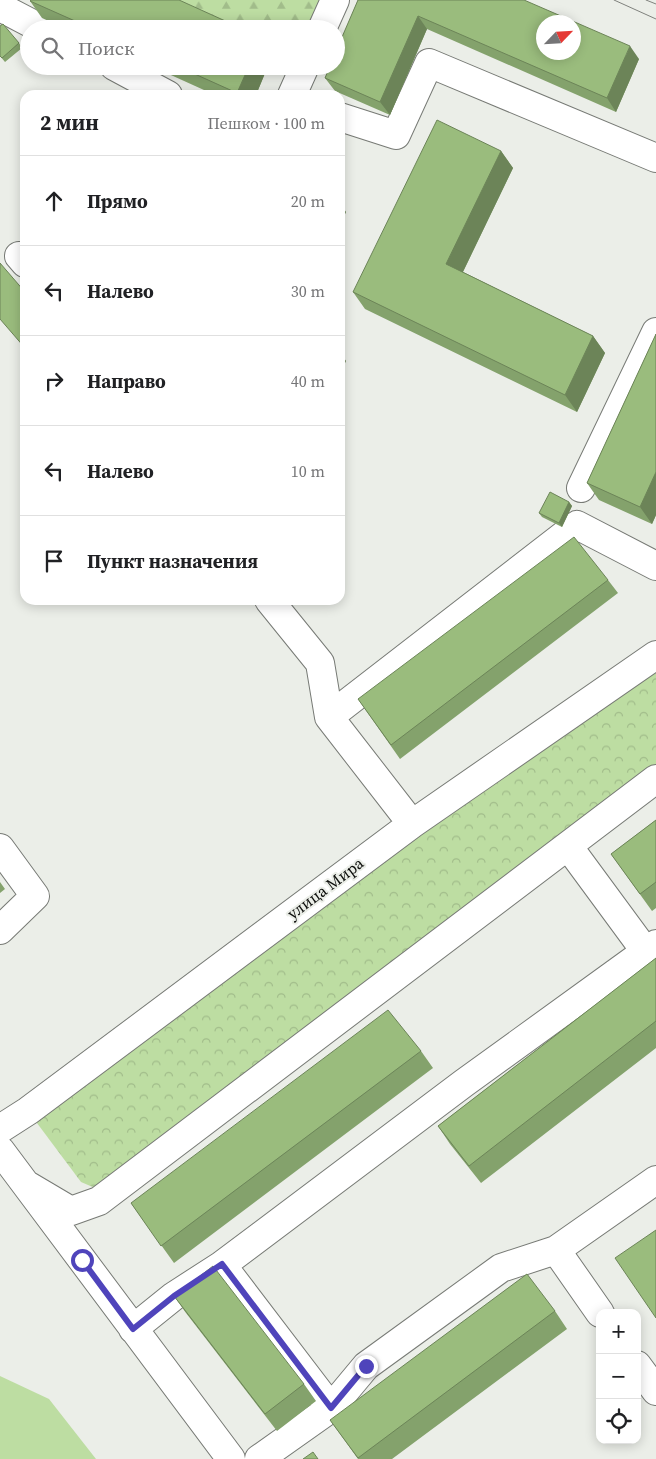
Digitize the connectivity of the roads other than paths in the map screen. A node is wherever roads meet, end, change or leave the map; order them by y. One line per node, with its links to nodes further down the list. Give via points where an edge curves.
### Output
1 (335, 0): 4 (street)
2 (0, 7): 3 (street)
3 (25, 20)
4 (326, 20)
5 (131, 75): 7 (street)
6 (301, 75): 8 (street)
7 (159, 90)
8 (294, 90)
9 (345, 119): 10 (street, via 396,135 429,64)
10 (656, 158)
11 (656, 332): 12 (street)
12 (580, 488)
13 (656, 566): 16 (street, via 577,525)
14 (273, 605): 16 (street, via 320,663)
15 (656, 655): 18 (street, улица Мира)
16 (329, 717): 18 (street)
17 (656, 779): 19 (street)
18 (412, 824): 23 (street, улица Мира)
19 (568, 846): 22 (street); 26 (street, via 100,1201 71,1210)
20 (0, 848): 21 (street, via 35,896)
21 (0, 930)
22 (651, 948): 28 (street)
23 (0, 1129)
24 (0, 1150): 26 (street)
25 (656, 1180): 27 (street)
26 (27, 1185): 30 (street)
27 (556, 1250): 29 (street); 33 (street, via 501,1268 366,1366)
28 (222, 1264): 30 (street); 33 (street)
29 (597, 1309)
30 (133, 1329): 34 (street)
31 (641, 1370): 32 (street)
32 (656, 1391)
33 (331, 1408): 35 (street)
34 (231, 1459)
35 (259, 1459)

